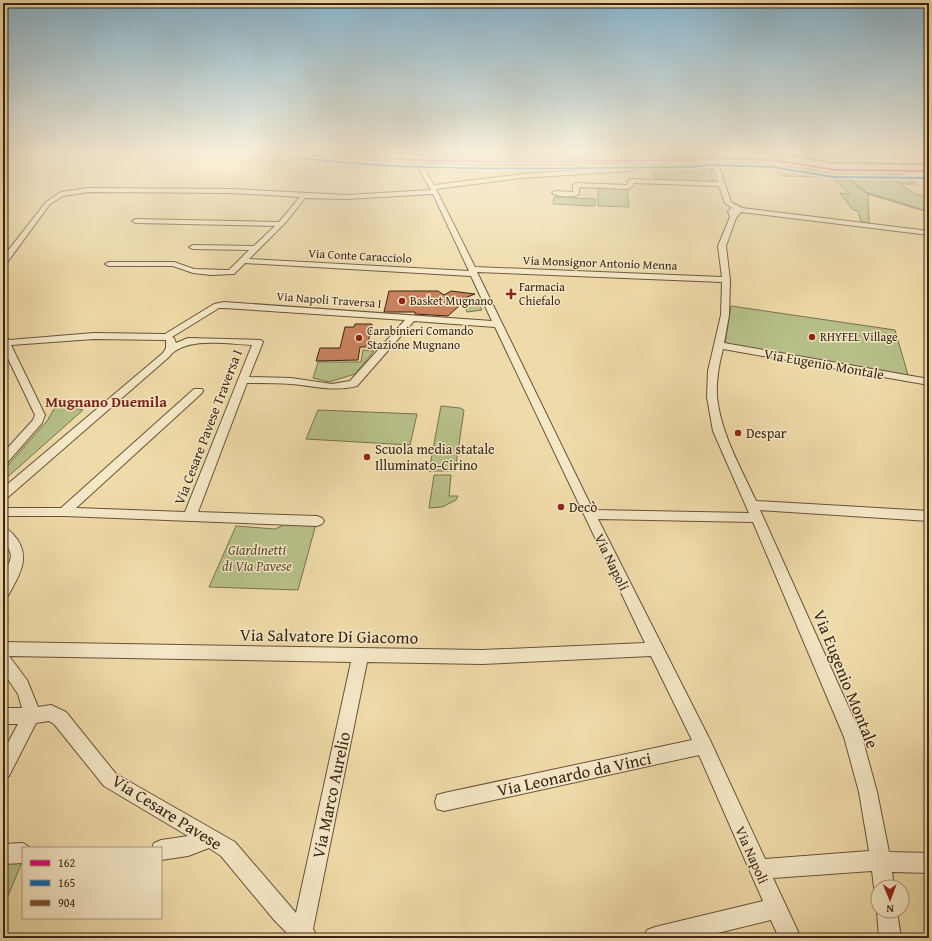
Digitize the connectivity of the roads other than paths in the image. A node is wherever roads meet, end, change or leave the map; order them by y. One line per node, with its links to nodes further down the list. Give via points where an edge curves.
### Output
1 (61, 195): 16 (street, via 48,202)
2 (285, 195): 8 (street)
3 (312, 195): 7 (street); 8 (street, via 303,197)
4 (387, 195): 7 (street)
5 (436, 195): 18 (street, Via Napoli)
6 (725, 195): 9 (street)
7 (336, 198): 8 (street)
8 (300, 201): 11 (street)
9 (734, 213): 12 (street); 19 (street, Via Eugenio Montale, via 722,246)
10 (136, 221): 11 (street)
11 (281, 224): 14 (street)
12 (929, 233)
13 (193, 247): 14 (street)
14 (257, 248): 15 (street)
15 (245, 261): 17 (street, via 231,272 220,274 174,264); 18 (street, Via Conte Caracciolo)
16 (3, 262)
17 (109, 264)
18 (473, 272): 19 (street, Via Monsignor Antonio Menna); 21 (street, Via Napoli)
19 (726, 280): 24 (street, Via Eugenio Montale, via 723,330)
20 (411, 318): 21 (street, Via Napoli Traversa I); 22 (street, Via Napoli Traversa I, via 224,305 217,306); 26 (street, via 353,384 332,387 291,381)
21 (498, 324): 34 (street, Via Napoli)
22 (167, 337): 23 (street, via 94,336); 25 (street, via 172,343)
23 (4, 340): 29 (street, via 40,416 38,422)
24 (718, 345): 27 (street, Via Eugenio Montale); 31 (street, Via Eugenio Montale, via 712,397 719,432)
25 (170, 348): 26 (street, Via Cesare Pavese Traversa I, via 188,342 257,341); 30 (street, via 166,355)
26 (244, 380): 35 (street, Via Cesare Pavese Traversa I)
27 (929, 382)
28 (198, 391): 33 (street)
29 (3, 460)
30 (3, 495)
31 (750, 505): 36 (street); 37 (street, Via Eugenio Montale)
32 (3, 510): 33 (street, Via Cesare Pavese Traversa I)
33 (64, 512): 35 (street, Via Cesare Pavese Traversa I)
34 (589, 514): 37 (street); 42 (street, Via Napoli)
35 (190, 516): 38 (street, Via Cesare Pavese Traversa I)
36 (929, 516)
37 (756, 518): 54 (street, Via Eugenio Montale, via 814,644 853,737)
38 (317, 521)
39 (3, 532): 40 (street, via 14,543 18,554)
40 (3, 592)
41 (3, 649): 43 (street, Via Salvatore Di Giacomo)
42 (654, 649): 43 (street, Via Salvatore Di Giacomo, via 482,657); 47 (street, Via Napoli)
43 (360, 656): 60 (street, Via Marco Aurelio)
44 (3, 660): 46 (street, via 19,680 30,705)
45 (3, 716): 46 (street, Via Cesare Pavese)
46 (30, 716): 48 (street); 50 (street, Via Cesare Pavese, via 51,713 60,718 110,780)
47 (704, 746): 49 (street, Via Leonardo da Vinci); 56 (street, Via Napoli)
48 (3, 770)
49 (444, 802)
50 (211, 838): 51 (street, via 188,846); 60 (street, Via Cesare Pavese, via 228,850 282,914)
51 (162, 850)
52 (22, 853): 53 (street)
53 (3, 854)
54 (881, 861): 55 (street); 56 (street); 57 (street, Via Eugenio Montale)
55 (929, 863)
56 (759, 869): 58 (street, Via Napoli)
57 (883, 879)
58 (776, 908): 61 (street); 62 (street, Via Napoli)
59 (888, 919): 63 (street)
60 (304, 935)
61 (655, 938)
62 (790, 938)
63 (890, 938)

